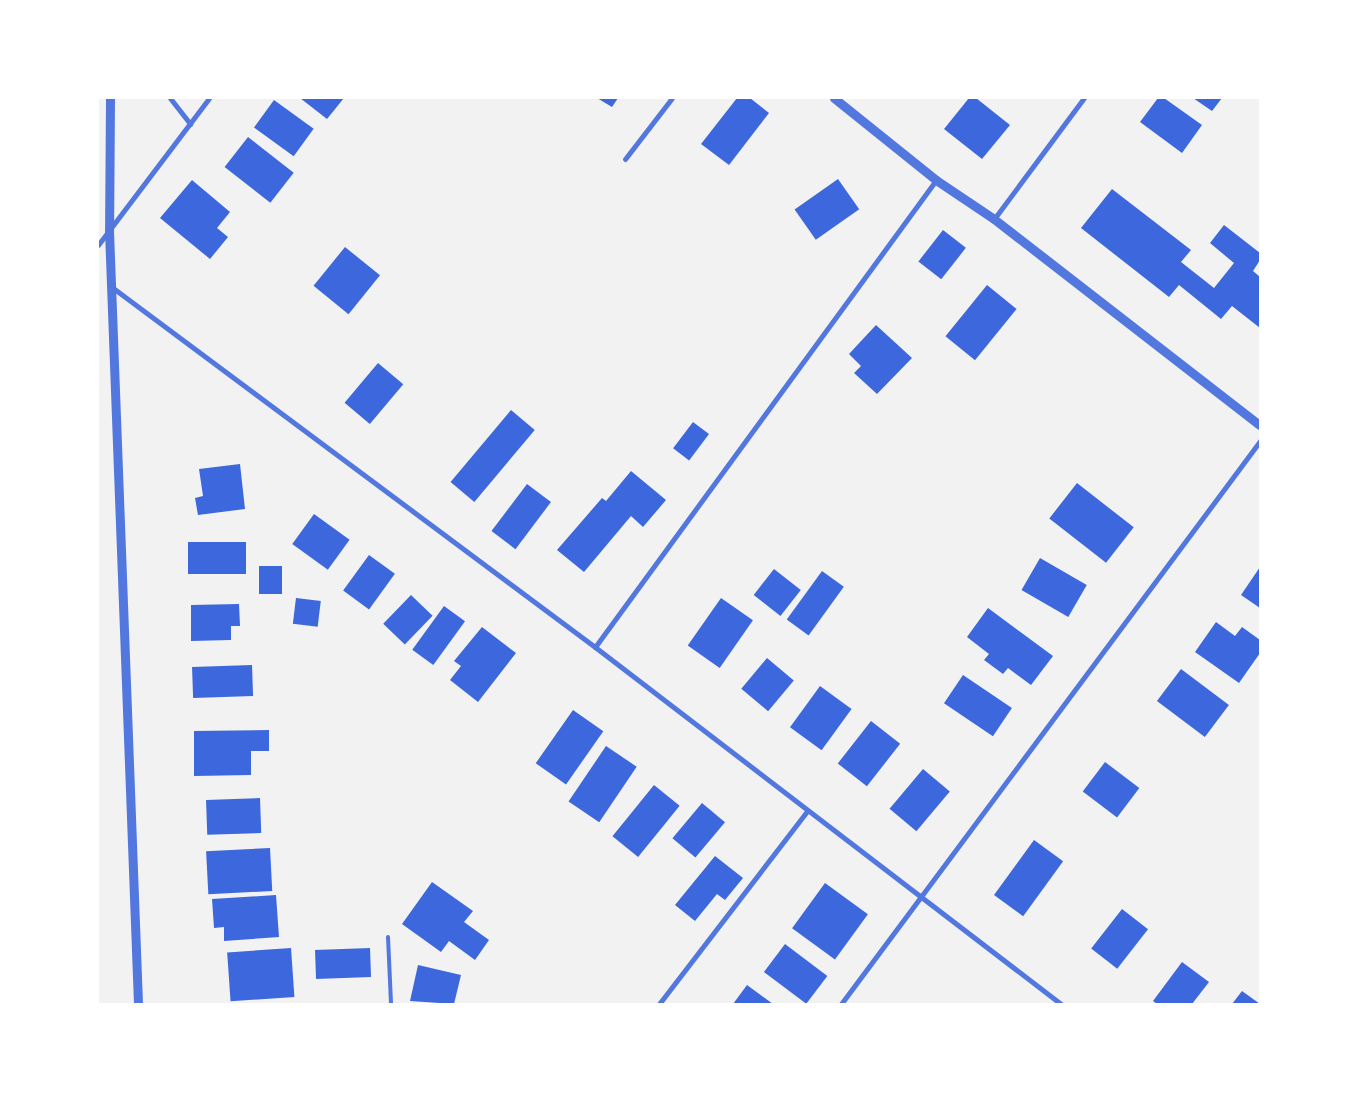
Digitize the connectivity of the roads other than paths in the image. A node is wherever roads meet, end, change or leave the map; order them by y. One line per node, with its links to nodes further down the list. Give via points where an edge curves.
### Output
1 (110, 98): 11 (street)
2 (170, 98): 7 (street)
3 (209, 98): 7 (street)
4 (672, 98): 8 (street)
5 (834, 98): 9 (street)
6 (1084, 98): 10 (street)
7 (190, 124): 11 (street)
8 (625, 160)
9 (936, 180): 10 (street); 16 (street)
10 (994, 220): 14 (street)
11 (108, 231): 12 (street); 13 (street)
12 (98, 245)
13 (113, 288): 16 (street); 20 (street)
14 (1260, 426)
15 (1260, 441): 18 (street)
16 (595, 647): 17 (street)
17 (807, 811): 18 (street); 22 (street)
18 (921, 897): 23 (street); 24 (street)
19 (388, 937): 21 (lane)
20 (138, 1004)
21 (391, 1004)
22 (659, 1004)
23 (841, 1004)
24 (1061, 1004)

